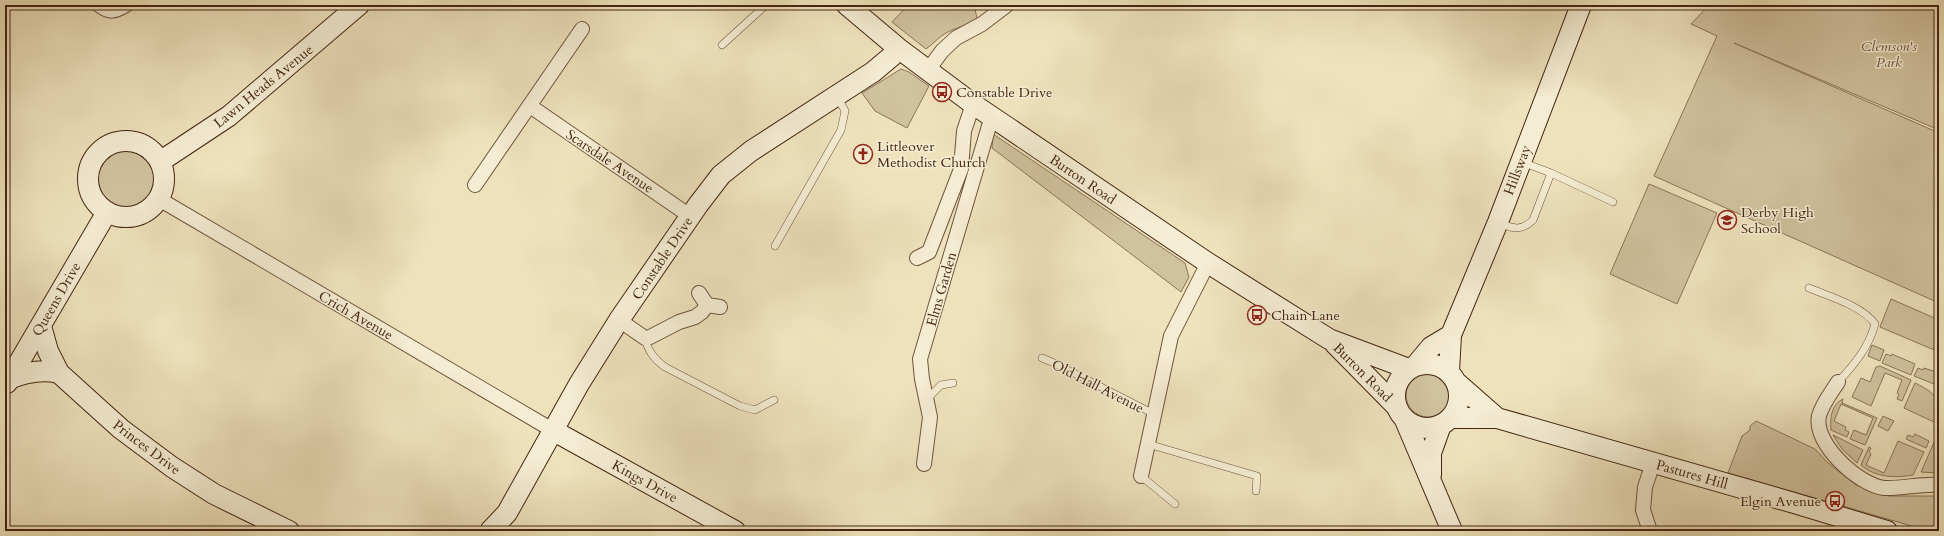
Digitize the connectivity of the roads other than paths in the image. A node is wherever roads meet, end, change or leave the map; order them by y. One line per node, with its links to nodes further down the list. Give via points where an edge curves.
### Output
1 (126, 5): 7 (street, via 120,9)
2 (359, 5): 16 (street, Lawn Heads Avenue, via 229,116)
3 (766, 5): 9 (lane)
4 (847, 5): 10 (street, Burton Road)
5 (1007, 5): 11 (street, via 982,24 956,38)
6 (1581, 5): 17 (street, Hillsway)
7 (104, 8)
8 (582, 29): 14 (street)
9 (722, 44)
10 (898, 48): 11 (street, Burton Road); 12 (street, Constable Drive, via 873,72)
11 (928, 70): 13 (street, Burton Road)
12 (837, 95): 23 (street, Constable Drive, via 721,174); 25 (lane, via 845,111 841,130)
13 (973, 104): 15 (street, Burton Road); 26 (street, via 964,131 961,169 955,189 929,252)
14 (530, 106): 19 (street); 23 (street, Scarsdale Avenue)
15 (992, 116): 27 (street, Burton Road); 43 (street, Elms Garden, via 920,359)
16 (161, 161): 20 (street, via 165,180); 22 (street, via 147,146 130,141 114,144 101,151 90,164 87,179 92,196)
17 (1521, 161): 18 (lane); 24 (street, Hillsway)
18 (1551, 173): 21 (lane); 24 (lane, via 1533,220 1521,229)
19 (475, 185)
20 (159, 199): 22 (street, via 150,209 133,217 118,217); 48 (street, Crich Avenue)
21 (1613, 202)
22 (108, 212): 31 (street, Queens Drive)
23 (690, 216): 30 (street, Constable Drive)
24 (1498, 222): 32 (street, Hillsway)
25 (775, 246)
26 (917, 258)
27 (1208, 263): 34 (street, Burton Road); 45 (street, Old Hall Avenue, via 1171,336)
28 (1809, 288): 40 (lane, via 1856,308 1870,317 1875,324 1873,333 1857,361)
29 (709, 302): 33 (street, via 695,317)
30 (619, 320): 33 (street); 48 (street, Constable Drive, via 579,384)
31 (41, 326): 37 (street, via 48,350); 39 (street, Queens Drive)
32 (1451, 335): 36 (street, via 1431,347); 38 (street, Hillsway)
33 (644, 338): 42 (lane, via 657,361 665,367 740,406 755,410)
34 (1329, 339): 36 (street, Burton Road); 44 (street, Burton Road)
35 (1042, 358): 45 (lane, Old Hall Avenue)
36 (1413, 367): 38 (street, via 1426,363 1438,365); 44 (street, via 1403,373 1394,394)
37 (59, 373): 39 (street, via 30,372); 58 (street, Princes Drive, via 121,429 172,467 214,494)
38 (1453, 377): 46 (street, Pastures Hill); 47 (street, via 1459,394 1457,407)
39 (7, 382)
40 (1838, 382): 54 (street, via 1819,417 1820,431 1833,454 1852,472 1882,488)
41 (953, 383): 43 (lane, via 941,385)
42 (774, 400)
43 (926, 400): 51 (street, Elms Garden, via 930,428)
44 (1401, 413): 47 (street, via 1423,428); 53 (street)
45 (1154, 414): 49 (street, Old Hall Avenue)
46 (1497, 418): 47 (street, Pastures Hill); 50 (street, Pastures Hill)
47 (1446, 422): 53 (street, via 1431,453)
48 (554, 431): 57 (street, Constable Drive, via 507,513); 59 (street, Kings Drive)
49 (1148, 444): 52 (street, Old Hall Avenue); 55 (lane, via 1257,476)
50 (1652, 463): 61 (street, via 1642,510); 62 (street, Pastures Hill)
51 (924, 464)
52 (1141, 476): 56 (lane)
53 (1431, 480): 60 (street)
54 (1939, 485)
55 (1256, 491)
56 (1175, 504)
57 (492, 530)
58 (289, 531)
59 (736, 531)
60 (1452, 531)
61 (1650, 531)
62 (1887, 531)

